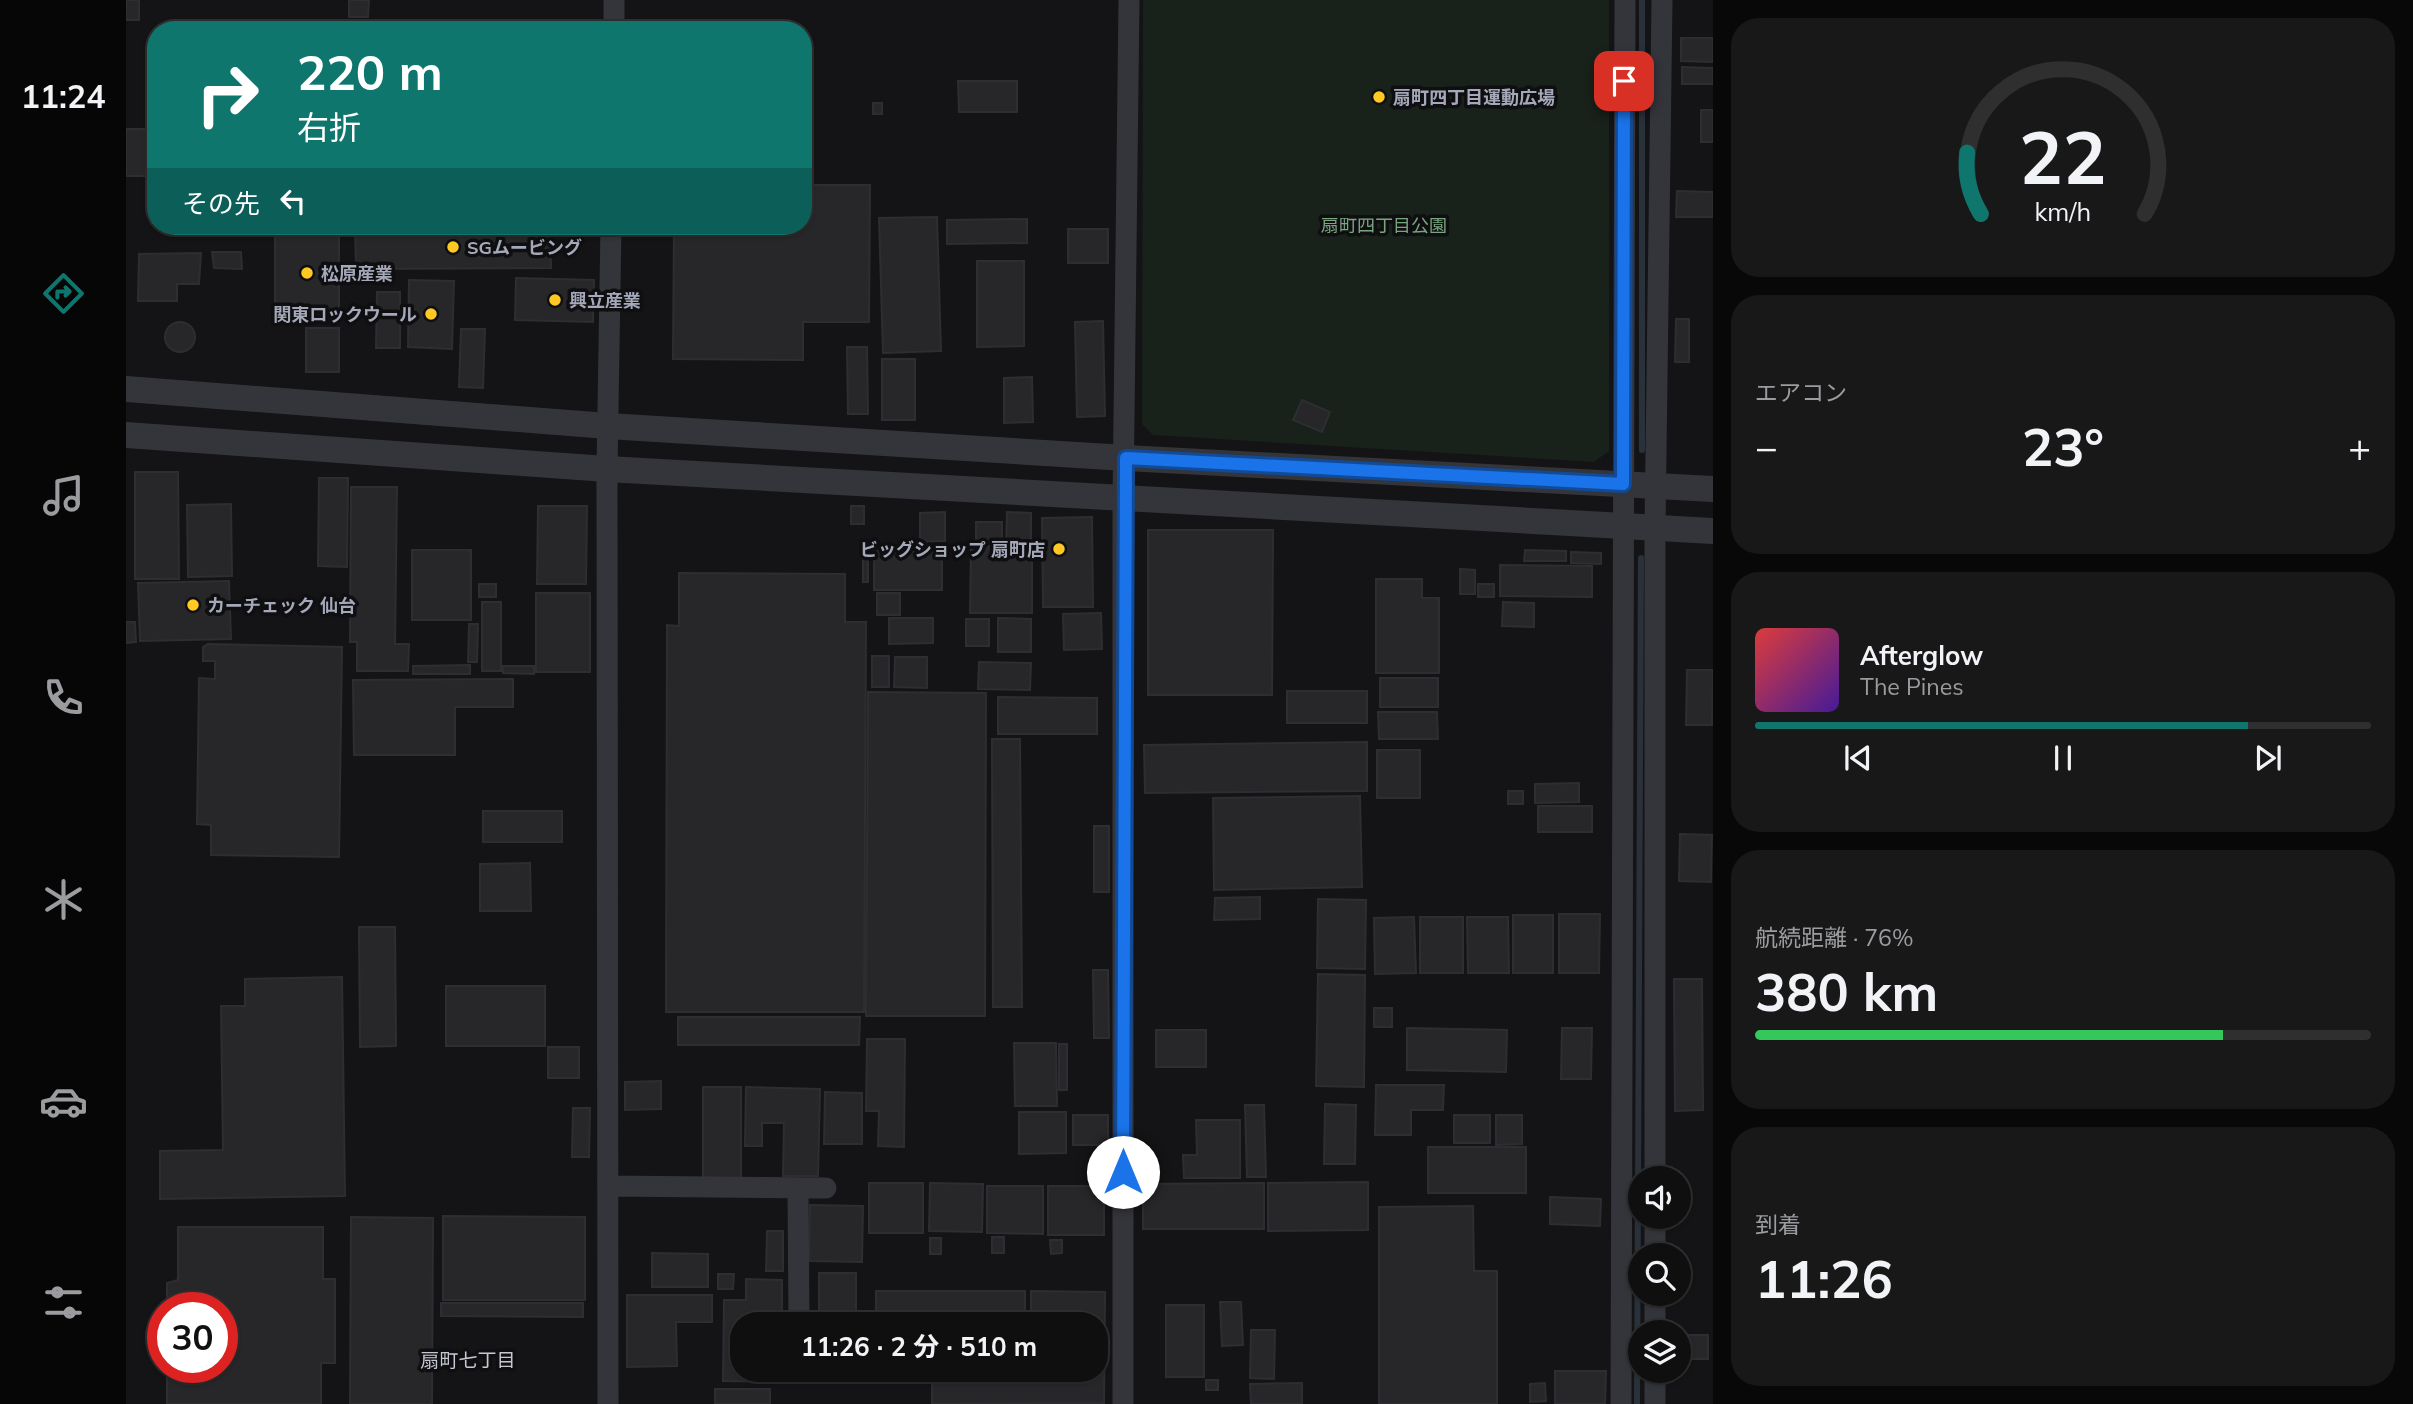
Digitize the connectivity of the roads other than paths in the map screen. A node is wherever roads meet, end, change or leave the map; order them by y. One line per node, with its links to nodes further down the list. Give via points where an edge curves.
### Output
1 (614, 0): 5 (street)
2 (1129, 0): 10 (street)
3 (1625, 0): 12 (street)
4 (1662, 0): 13 (street)
5 (614, 21)
6 (611, 235): 8 (street)
7 (126, 389): 8 (street)
8 (608, 426): 10 (street); 11 (street)
9 (126, 435): 11 (street)
10 (1126, 458): 12 (street); 15 (street)
11 (607, 469): 15 (street); 20 (street)
12 (1623, 484): 13 (street); 16 (street)
13 (1657, 486): 14 (street); 17 (street)
14 (1713, 489)
15 (1123, 500): 16 (street); 26 (street)
16 (1624, 527): 17 (street); 27 (street)
17 (1655, 528): 18 (street); 19 (street)
18 (1713, 531)
19 (1655, 1166)
20 (609, 1186): 21 (street); 25 (street)
21 (798, 1188): 22 (street); 23 (street)
22 (826, 1188)
23 (799, 1312)
24 (1655, 1383): 28 (street)
25 (608, 1404)
26 (1123, 1404)
27 (1621, 1404)
28 (1655, 1404)

